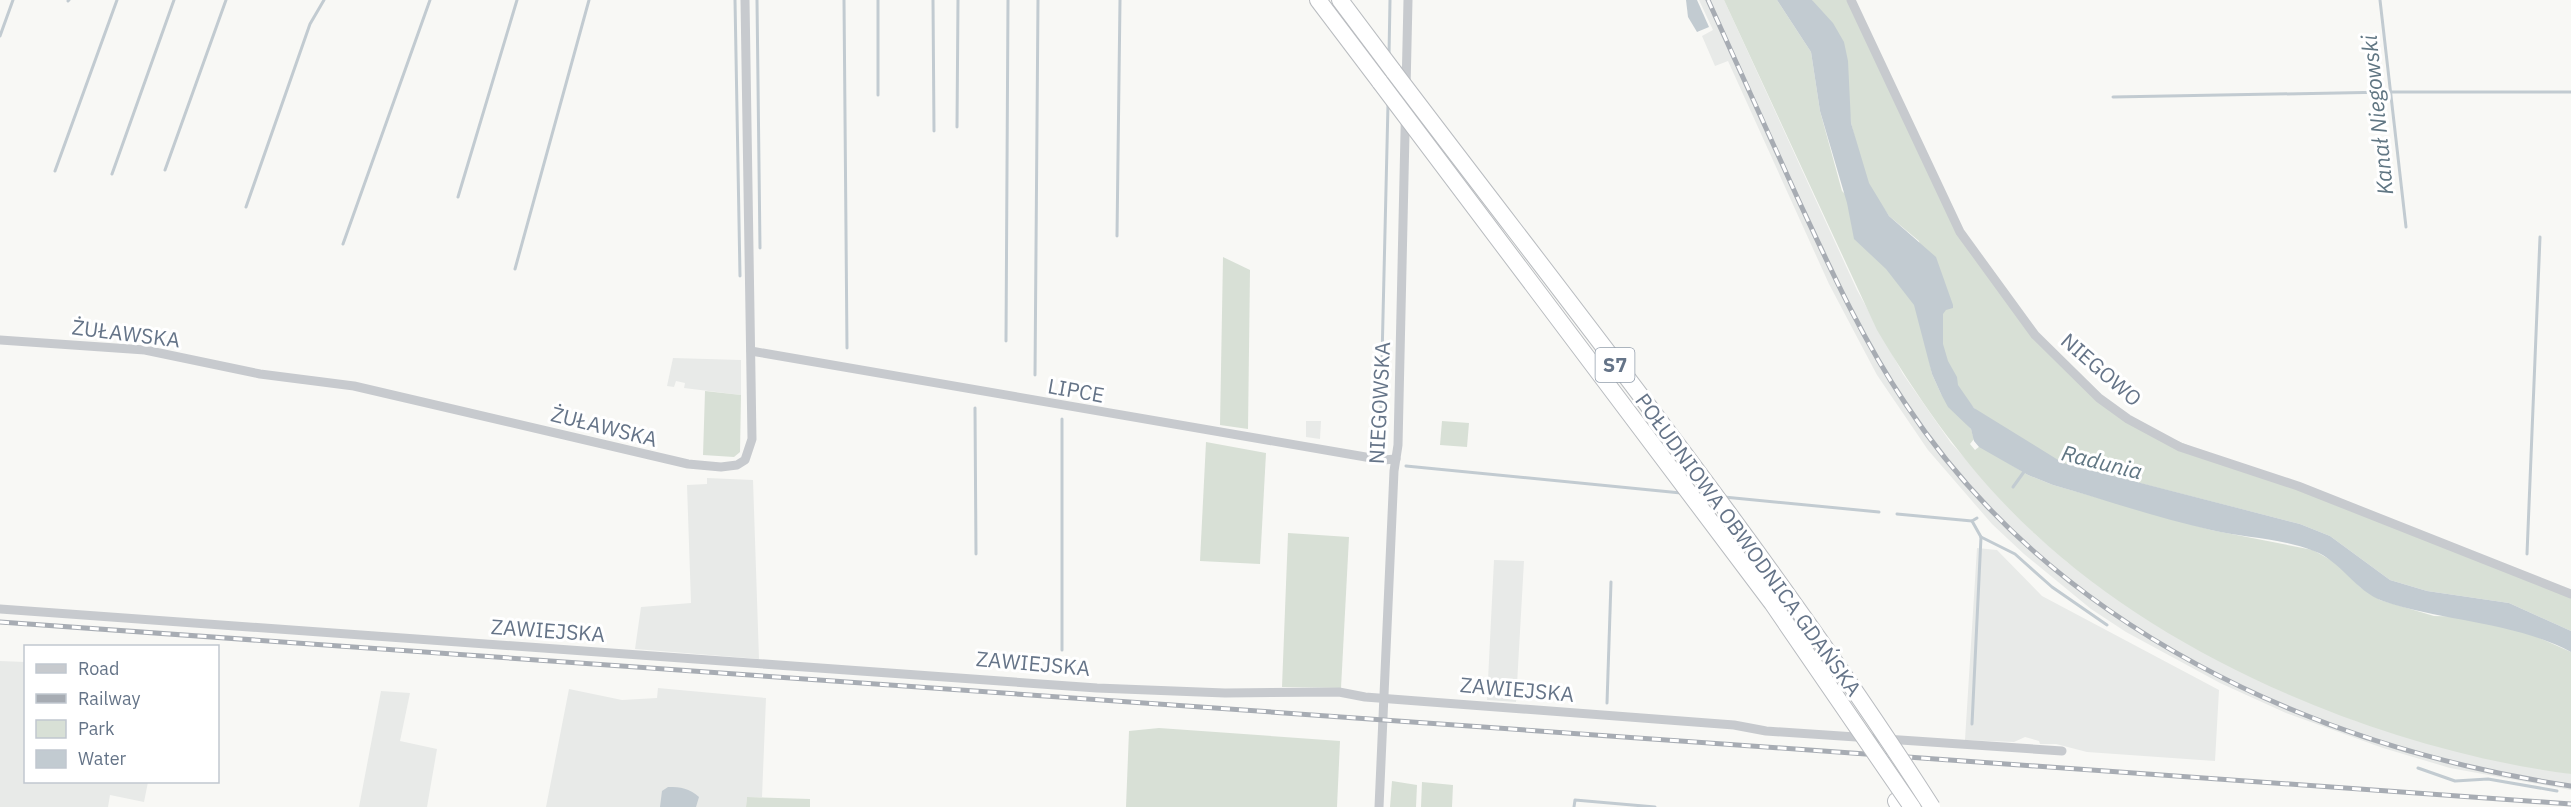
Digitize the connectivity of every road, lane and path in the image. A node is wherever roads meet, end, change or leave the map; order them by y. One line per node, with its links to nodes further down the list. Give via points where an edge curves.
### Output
1 (745, 0): 7 (street, ŻUŁAWSKA)
2 (1318, 0): 12 (highway, POŁUDNIOWA OBWODNICA GDAŃSKA / S7, bridge, via 1700,506)
3 (1340, 0): 17 (highway, POŁUDNIOWA OBWODNICA GDAŃSKA / S7, bridge, via 1766,565)
4 (1408, 0): 8 (street, NIEGOWSKA)
5 (1851, 0): 9 (street, NIEGOWO, via 1960,232 2035,335 2099,398 2180,447 2298,486)
6 (0, 340): 7 (street, ŻUŁAWSKA, via 145,350 253,373 354,386 660,459 721,468 745,460 751,447)
7 (751, 351): 8 (street, LIPCE, via 1267,441)
8 (1396, 459): 11 (street, NIEGOWSKA)
9 (2571, 594)
10 (0, 609): 11 (street, ZAWIEJSKA, via 1097,688 1340,692)
11 (1384, 698): 13 (street, ZAWIEJSKA, via 1766,731); 14 (street, NIEGOWSKA)
12 (1873, 747): 15 (highway, bridge, via 1883,778); 16 (highway, POŁUDNIOWA OBWODNICA GDAŃSKA / S7, bridge)
13 (2062, 751)
14 (1379, 807)
15 (1899, 807)
16 (1912, 807)
17 (1932, 807)

